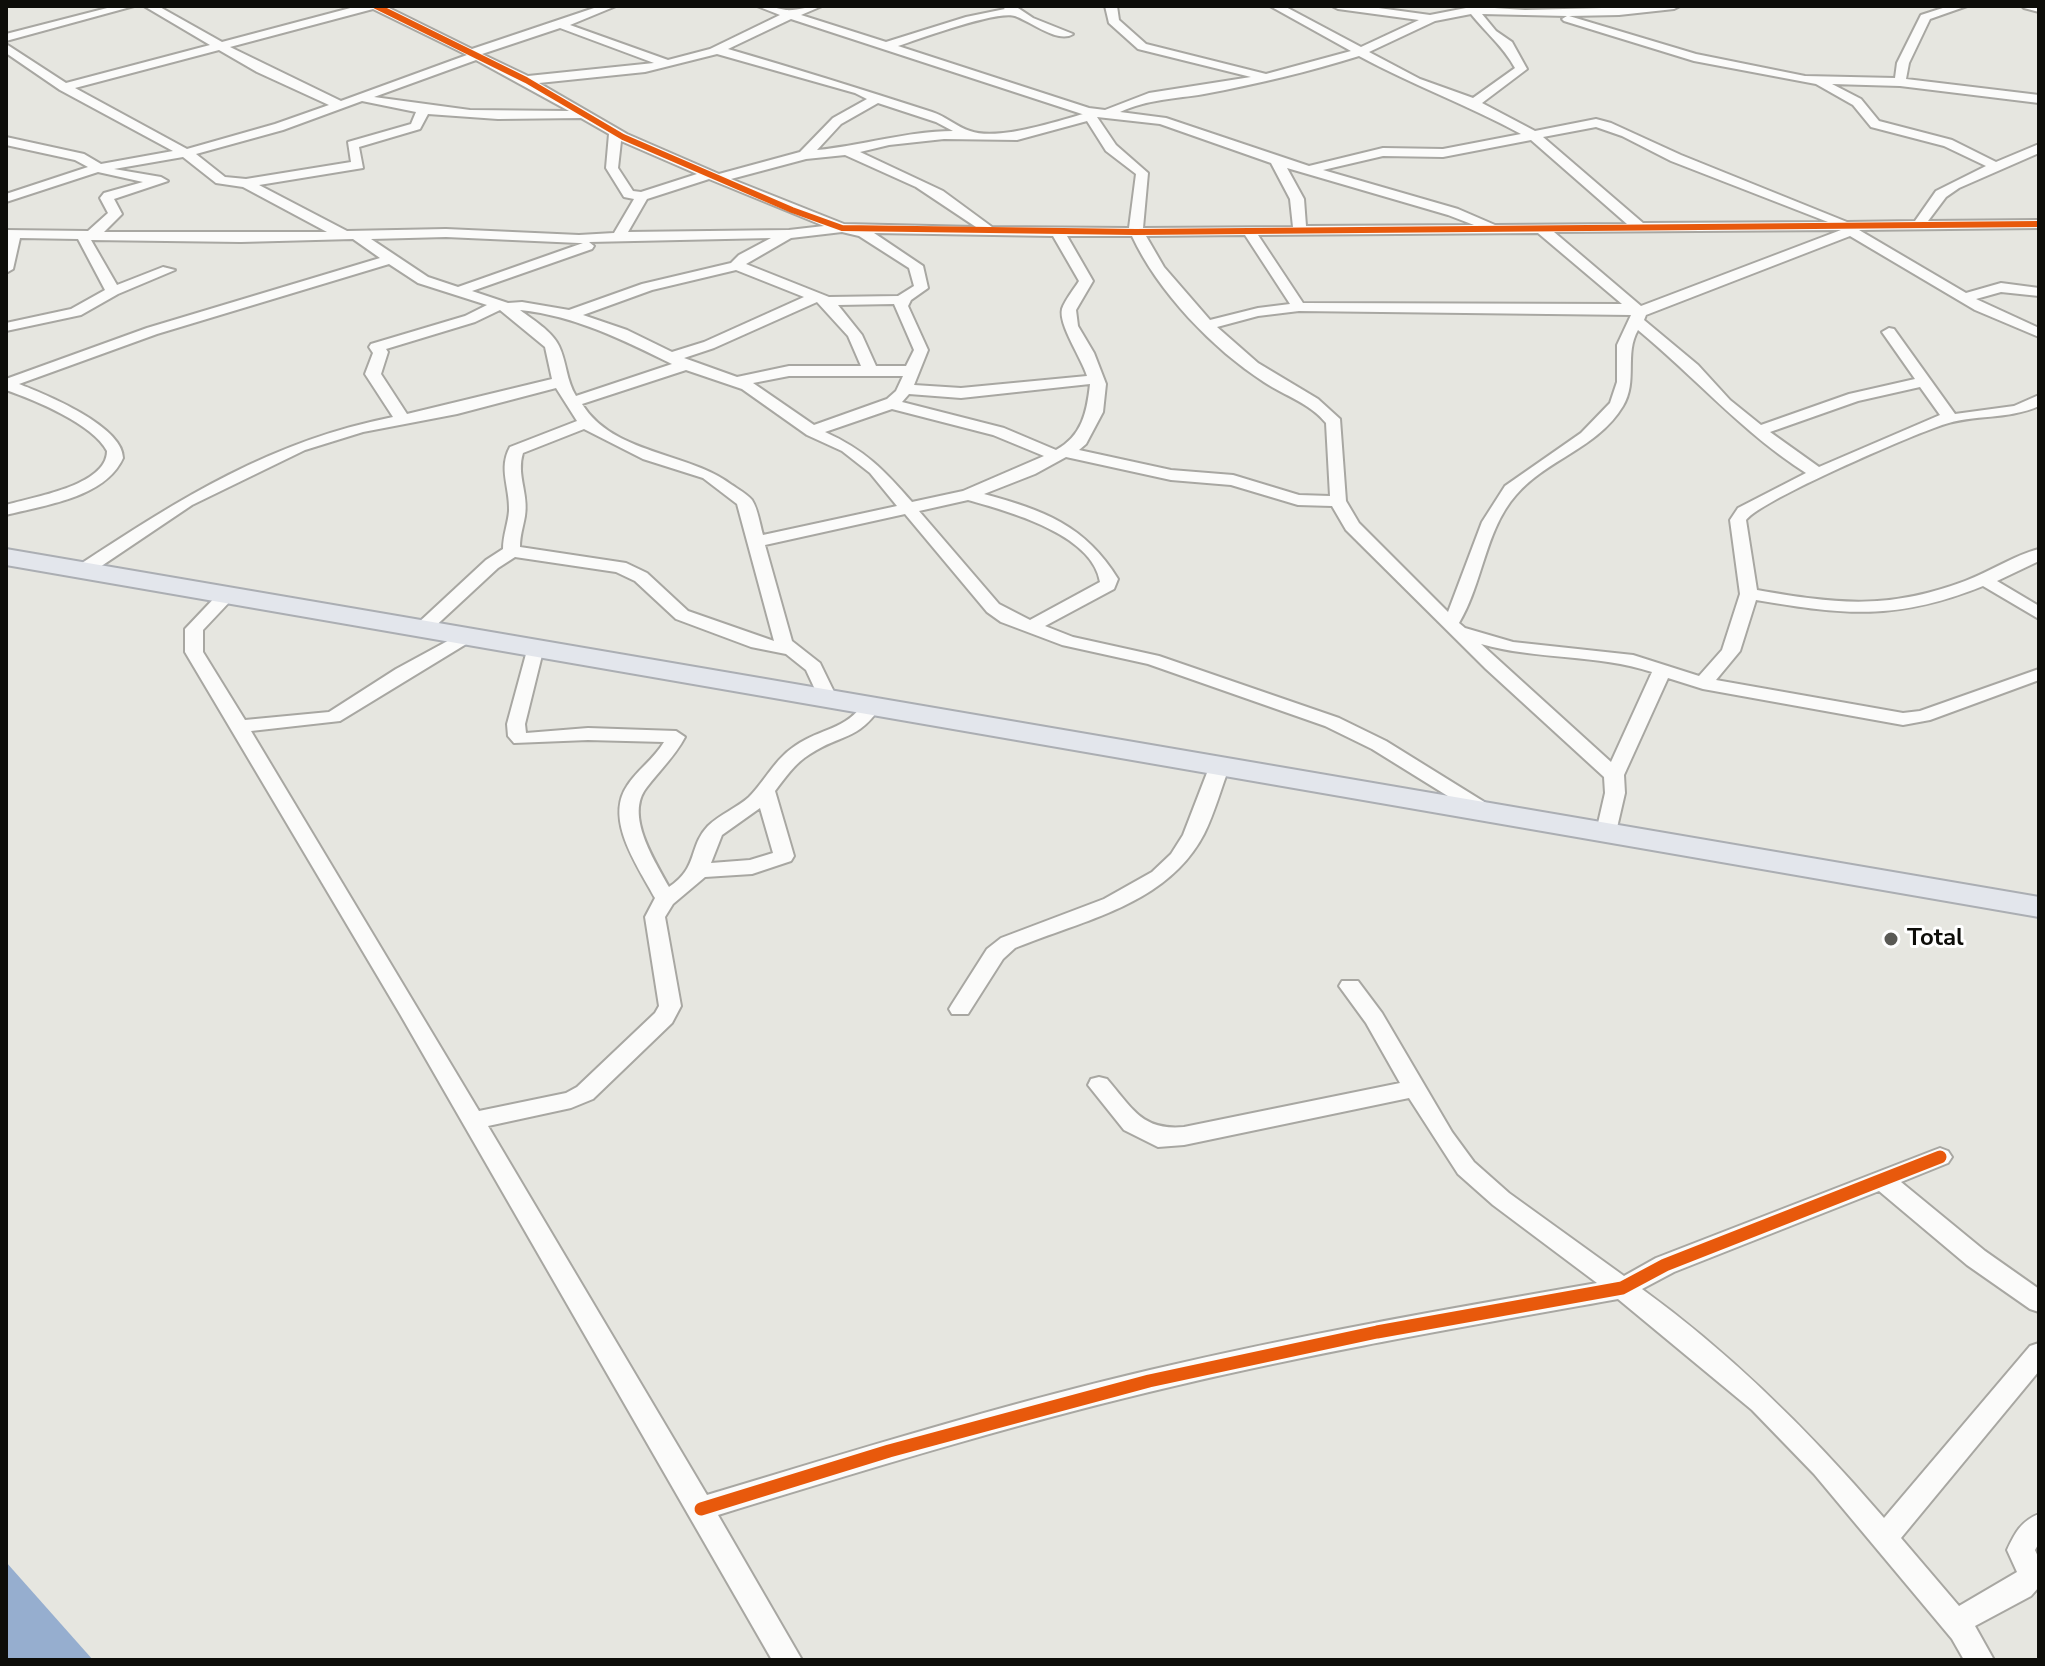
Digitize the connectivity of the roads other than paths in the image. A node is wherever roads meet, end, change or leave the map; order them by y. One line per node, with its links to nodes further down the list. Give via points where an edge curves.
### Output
1 (128, 6): 24 (street)
2 (150, 6): 25 (street)
3 (374, 6): 14 (street); 17 (street)
4 (610, 6): 22 (street)
5 (763, 6): 19 (street)
6 (816, 6): 19 (street)
7 (1111, 6): 32 (street, via 1113,21 1142,47)
8 (1276, 6): 29 (street)
9 (1338, 6): 21 (street)
10 (1449, 6): 21 (street)
11 (1674, 6): 20 (street)
12 (1961, 6): 35 (street, via 1925,17 1903,63)
13 (2028, 6): 18 (street)
14 (357, 7): 25 (street)
15 (1011, 8): 23 (street); 26 (street)
16 (1472, 8): 20 (street); 21 (street); 40 (street, via 1508,44 1521,69)
17 (389, 9): 30 (street)
18 (2039, 9)
19 (789, 13): 26 (street); 28 (street)
20 (1545, 13): 34 (street, via 1715,62)
21 (1432, 18): 29 (street)
22 (561, 25): 30 (street); 31 (street)
23 (1067, 34)
24 (6, 38)
25 (217, 45): 36 (street); 41 (street)
26 (886, 46): 43 (street)
27 (6, 48): 36 (street)
28 (717, 50): 31 (street); 39 (street, via 859,90)
29 (1360, 52): 32 (street); 40 (street, via 1416,82)
30 (474, 54): 33 (street); 37 (street)
31 (667, 64): 33 (street, via 629,73)
32 (1263, 77): 44 (street, via 1133,101)
33 (526, 80): 45 (street)
34 (1818, 81): 35 (street); 55 (street, via 1857,102 1875,124 1948,143)
35 (1900, 82): 38 (street)
36 (64, 87): 52 (street)
37 (360, 97): 41 (street); 42 (street)
38 (2039, 99)
39 (875, 100): 48 (street, via 951,123); 53 (street, via 837,121)
40 (1474, 103): 47 (street)
41 (340, 105): 52 (street)
42 (423, 111): 45 (street, via 481,117); 59 (street, via 416,126 352,145 358,165)
43 (1089, 113): 44 (street); 48 (street, via 1017,136); 73 (street, via 1111,148 1144,179 1134,209)
44 (1108, 113): 54 (street, via 1162,121)
45 (582, 114): 46 (street)
46 (615, 133): 58 (street); 60 (street, via 612,168 629,194)
47 (1534, 136): 57 (street, via 1443,153 1383,152); 64 (street, via 1596,123 1617,127 1652,147); 66 (street)
48 (969, 138): 51 (street, via 910,137)
49 (6, 141): 56 (street, via 79,157)
50 (2039, 148): 55 (street)
51 (847, 151): 53 (street); 67 (street, via 928,187 961,206)
52 (186, 153): 56 (street); 59 (street, via 213,176)
53 (805, 155): 58 (street)
54 (1276, 160): 57 (street); 71 (street, via 1297,199)
55 (1997, 167): 63 (street, via 1941,194)
56 (98, 168): 61 (street); 76 (street, via 161,181 109,196 115,214)
57 (1310, 169): 68 (street)
58 (714, 176): 60 (street); 65 (street)
59 (246, 183): 77 (street)
60 (642, 196): 78 (street)
61 (6, 198)
62 (2039, 224): 63 (street)
63 (1918, 226): 64 (street)
64 (1846, 227): 66 (street); 87 (street); 92 (street)
65 (842, 228): 67 (street); 75 (street); 88 (street, via 864,233 916,266 921,288)
66 (1641, 229): 69 (street)
67 (987, 230): 72 (street)
68 (1498, 230): 69 (street); 71 (street)
69 (1543, 230): 92 (street)
70 (1249, 231): 71 (street); 73 (street); 90 (street)
71 (1300, 231)
72 (1058, 232): 73 (street); 101 (street, via 1086,281 1069,310 1071,326)
73 (1136, 232): 93 (street, via 1152,260)
74 (10, 234): 76 (street); 81 (street)
75 (789, 234): 78 (street); 80 (street)
76 (87, 235): 77 (street); 83 (street)
77 (352, 236): 78 (street); 79 (street)
78 (613, 237): 84 (street)
79 (391, 259): 84 (street); 100 (street, via 211,312)
80 (736, 266): 86 (street); 91 (street, via 647,287)
81 (6, 269)
82 (168, 270): 83 (street)
83 (113, 291): 94 (street, via 76,312)
84 (454, 292): 89 (street)
85 (2039, 292): 87 (street, via 1996,286)
86 (821, 299): 88 (street); 97 (street); 99 (street, via 855,335)
87 (1966, 299): 96 (street)
88 (904, 300): 98 (street, via 901,306 921,350)
89 (503, 305): 91 (street); 102 (street, via 552,346); 111 (street, via 376,347 381,352 374,364 375,381)
90 (1299, 307): 92 (street, via 1618,308); 93 (street)
91 (568, 315): 97 (street, via 622,333)
92 (1637, 316): 114 (street); 132 (street, via 1624,343 1625,382 1614,410 1596,430 1518,483 1497,507)
93 (1207, 325): 119 (street, via 1269,378 1334,422)
94 (6, 327)
95 (1889, 332): 104 (street)
96 (2039, 333)
97 (677, 362): 103 (street); 108 (street)
98 (910, 371): 99 (street); 106 (street)
99 (871, 373): 103 (street, via 789,371)
100 (56, 379): 105 (street); 110 (street)
101 (1098, 379): 106 (street, via 961,393); 116 (street, via 1089,428)
102 (560, 382): 108 (street); 111 (street)
103 (736, 382): 115 (street)
104 (1923, 382): 112 (street); 114 (street, via 1854,397)
105 (6, 385): 110 (street)
106 (904, 389): 109 (street)
107 (2039, 400): 112 (street, via 2017,410)
108 (573, 402): 113 (street)
109 (890, 403): 115 (street, via 834,419); 116 (street)
110 (62, 406): 121 (street, via 110,437 114,461 100,477 79,488)
111 (402, 418): 126 (street, via 324,438 256,466 186,502)
112 (1950, 418): 117 (street)
113 (586, 423): 122 (street, via 649,456 725,484 745,502); 123 (street, via 516,450 511,465 517,503)
114 (1759, 431): 117 (street)
115 (813, 432): 120 (street, via 864,459)
116 (1062, 454): 118 (street); 119 (street, via 1171,475 1233,480 1298,500)
117 (1818, 473): 128 (street, via 1755,504 1738,520)
118 (968, 495): 120 (street); 131 (street, via 1036,514 1085,544 1105,570 1108,585)
119 (1338, 501): 132 (street, via 1352,526)
120 (908, 508): 122 (street); 131 (street, via 993,608)
121 (6, 510)
122 (756, 542): 137 (street)
123 (512, 551): 133 (street); 137 (street, via 620,567 641,577 682,615 757,643)
124 (2039, 554): 127 (street)
125 (6, 557): 126 (highway)
126 (85, 569): 129 (highway)
127 (1986, 581): 128 (street, via 1898,604 1846,609); 130 (street)
128 (1749, 594): 141 (street, via 1731,651)
129 (227, 595): 133 (highway); 144 (street, via 194,629 194,652)
130 (2039, 614)
131 (1031, 627): 148 (street, via 1153,660 1332,722)
132 (1455, 627): 136 (street); 138 (street)
133 (423, 628): 134 (highway)
134 (472, 635): 135 (highway); 144 (street, via 333,717)
135 (535, 647): 142 (highway); 151 (street, via 516,724 521,739 588,734 676,737 628,799 628,818)
136 (1512, 647): 138 (street); 139 (street, via 1633,660)
137 (790, 649): 142 (street, via 814,667)
138 (1486, 658): 146 (street)
139 (1662, 671): 141 (street); 146 (street)
140 (2039, 674): 141 (street, via 1903,719)
141 (1703, 683)
142 (828, 698): 143 (highway)
143 (873, 705): 145 (highway); 147 (street, via 852,730 792,758)
144 (237, 727): 157 (street)
145 (1220, 765): 148 (highway); 154 (street, via 1193,836 1176,861 1115,902 1008,943 995,954)
146 (1614, 775): 149 (street)
147 (765, 791): 150 (street, via 718,827); 150 (street, via 784,856 752,867)
148 (1487, 812): 149 (highway)
149 (1606, 832): 152 (highway)
150 (699, 871): 151 (street)
151 (665, 898): 157 (street, via 655,917 670,1006 664,1018 585,1093)
152 (2039, 907)
153 (1350, 986): 156 (street)
154 (960, 1009)
155 (1099, 1085): 156 (street, via 1132,1124 1158,1138)
156 (1415, 1088): 160 (street, via 1466,1168)
157 (473, 1121): 163 (street)
158 (1940, 1157): 159 (street)
159 (1884, 1181): 160 (street, via 1665,1265); 161 (street, via 1976,1258)
160 (1622, 1288): 163 (street, via 1377,1332 1149,1381 889,1451); 165 (street, via 1792,1431)
161 (2039, 1302)
162 (2036, 1362): 165 (street)
163 (701, 1509): 167 (street)
164 (2039, 1526): 166 (street, via 2021,1550 2032,1575 2027,1581)
165 (1884, 1538): 166 (street)
166 (1956, 1622): 168 (street)
167 (788, 1660)
168 (1980, 1660)

